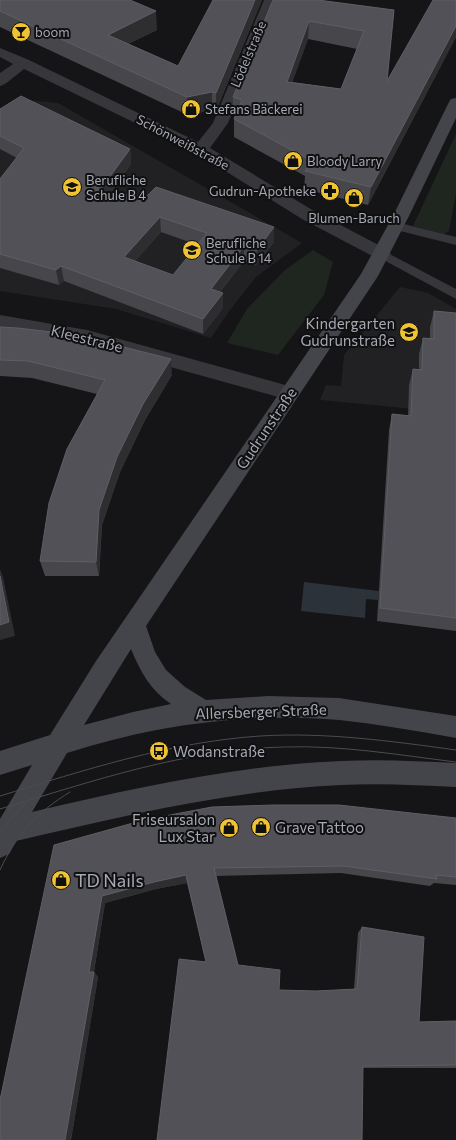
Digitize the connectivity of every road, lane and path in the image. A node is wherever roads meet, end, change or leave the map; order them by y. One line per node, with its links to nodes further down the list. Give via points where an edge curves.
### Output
1 (271, 0): 6 (street, Lödelstraße, via 220,123)
2 (0, 52): 3 (street, Schönweißstraße)
3 (24, 63): 4 (street); 6 (street, Schönweißstraße)
4 (0, 82)
5 (455, 106): 7 (street, Gudrunstraße)
6 (201, 149): 9 (street, Schönweißstraße, via 308,215)
7 (396, 226): 8 (lane); 9 (street, Gudrunstraße)
8 (456, 241)
9 (382, 254): 10 (lane); 12 (street, Gudrunstraße)
10 (456, 295)
11 (0, 321): 12 (street, Kleestraße, via 87,337)
12 (289, 393): 13 (street, Gudrunstraße)
13 (134, 626): 14 (street, via 144,655 161,682 176,695); 16 (street, Gudrunstraße, via 104,669)
14 (204, 712): 15 (street, Allersberger Straße, via 274,708 339,710); 16 (street, Allersberger Straße, via 143,721)
15 (456, 726)
16 (58, 745): 17 (street, Allersberger Straße); 19 (street)
17 (0, 762)
18 (456, 775): 19 (street, via 375,771 269,778 198,789)
19 (2, 835)

